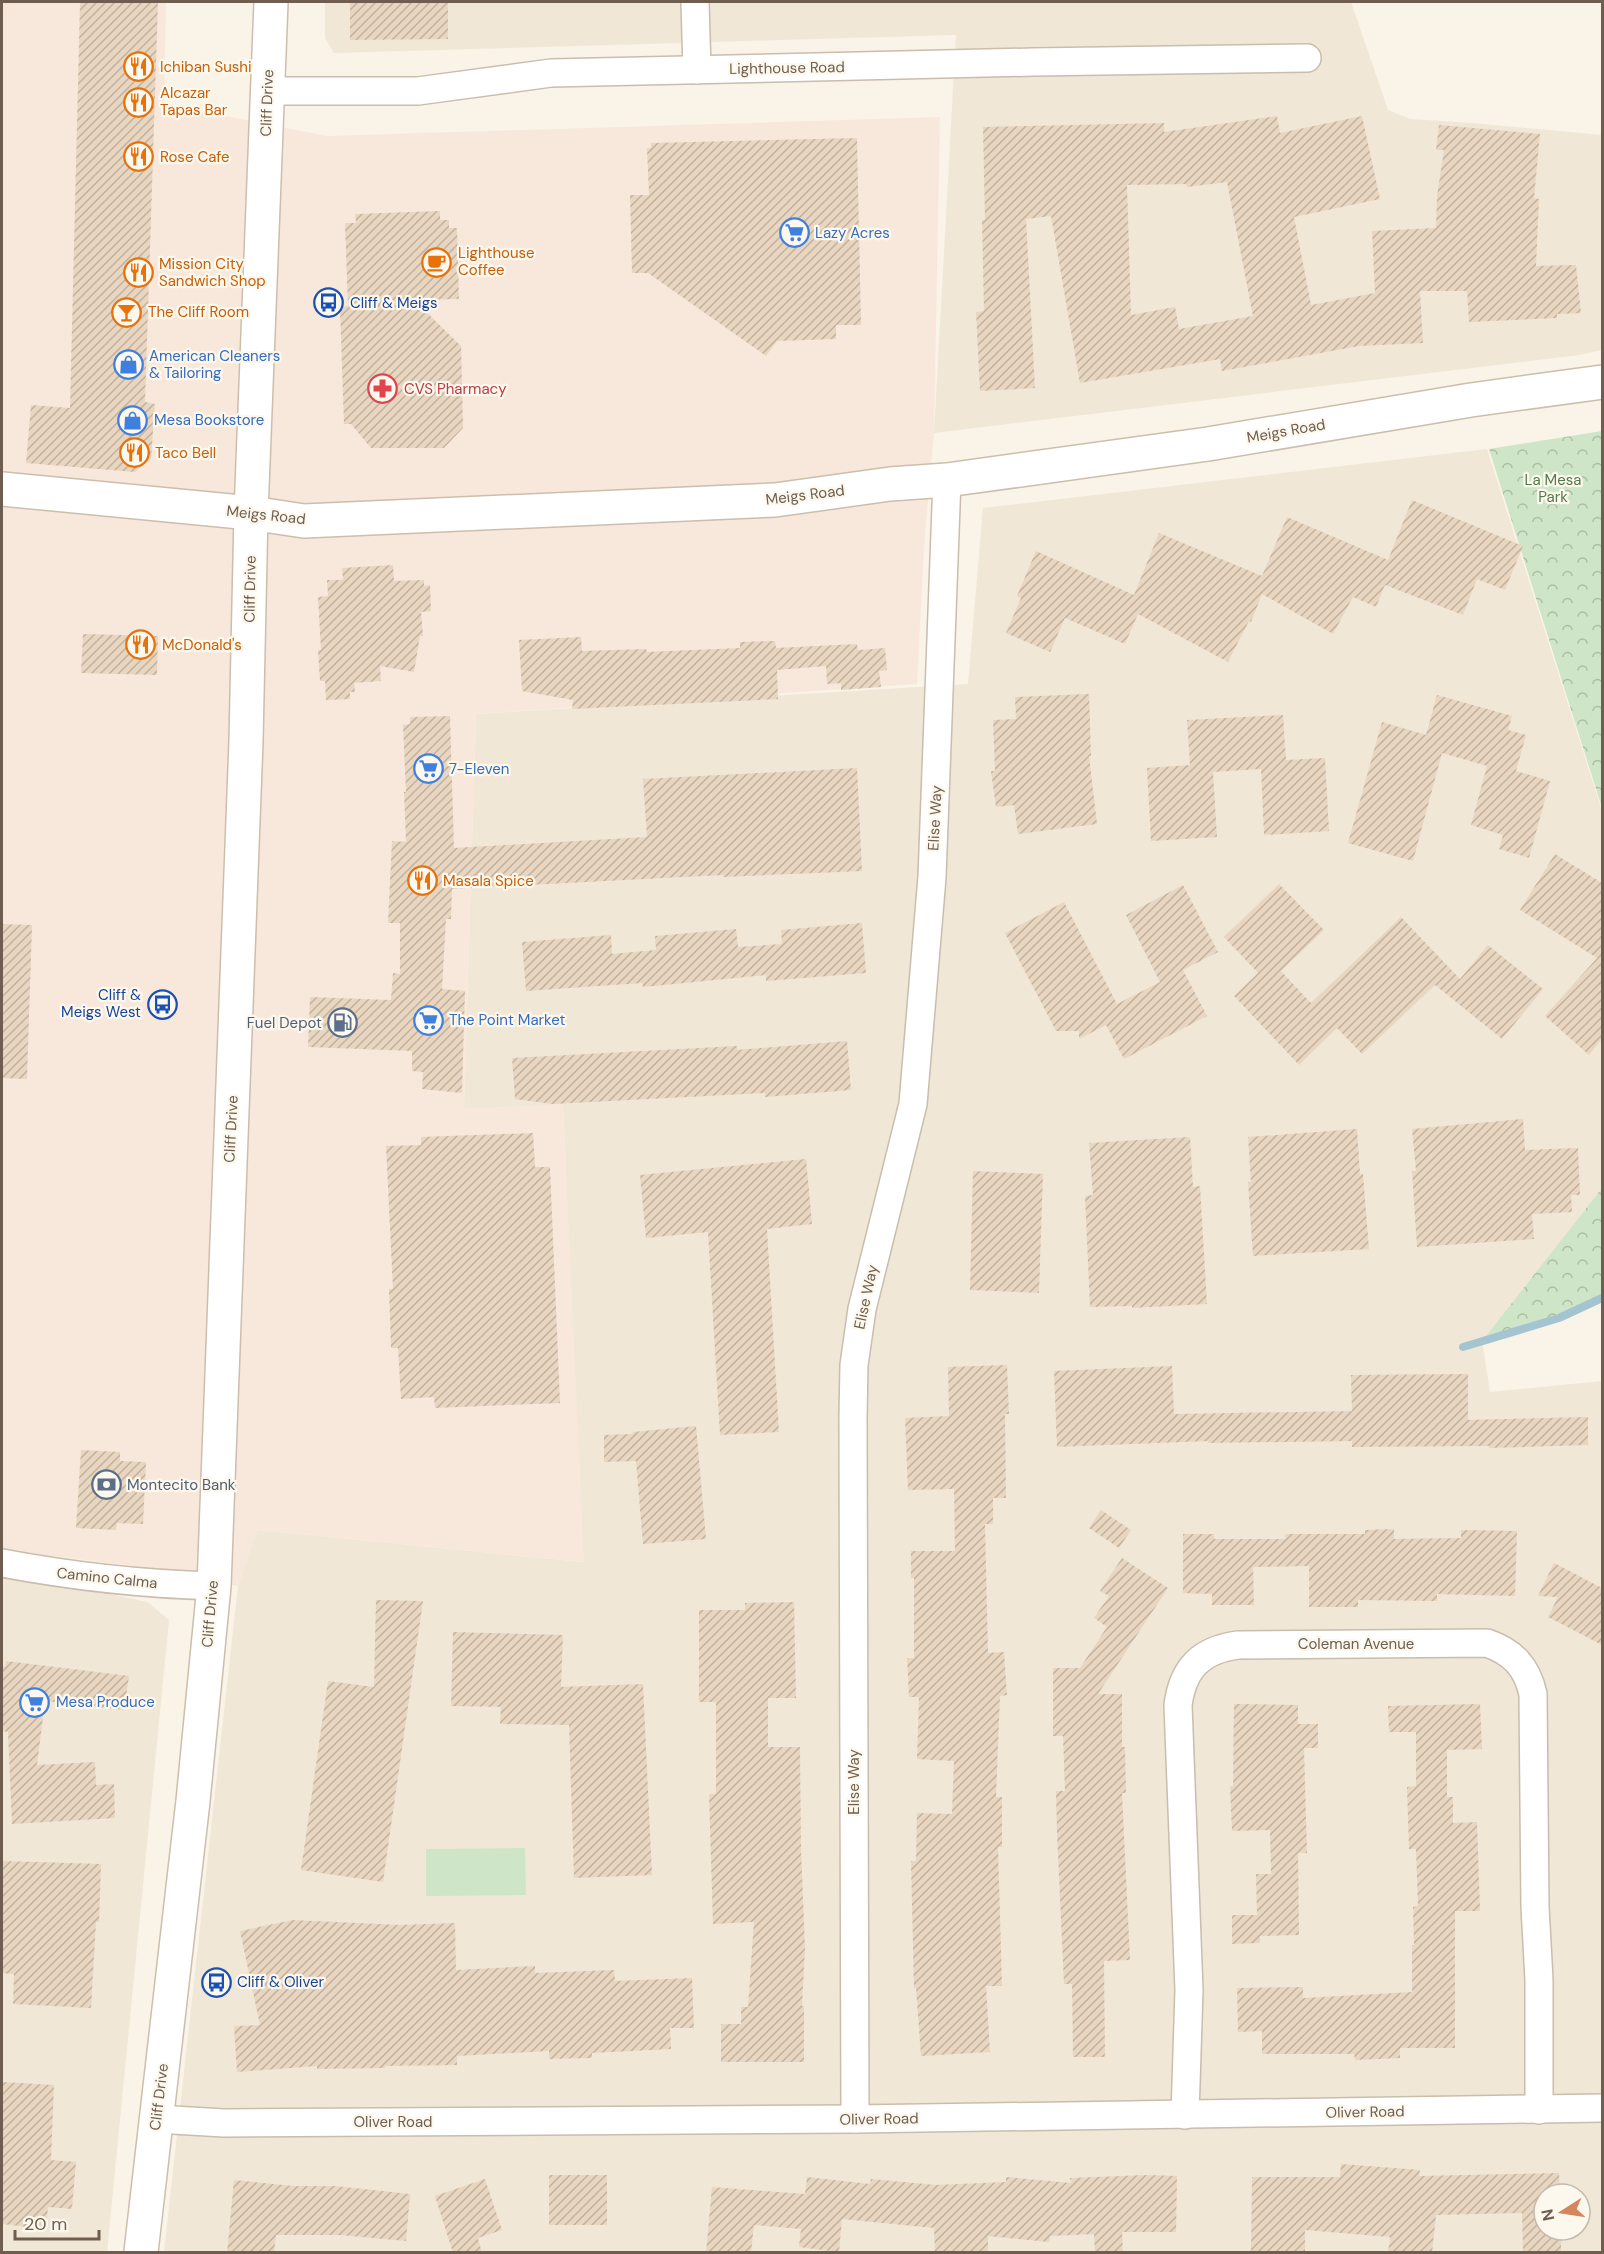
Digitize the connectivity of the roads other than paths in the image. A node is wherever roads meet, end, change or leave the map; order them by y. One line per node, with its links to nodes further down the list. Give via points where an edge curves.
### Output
1 (271, 2): 5 (main road, Cliff Drive)
2 (695, 2): 4 (street)
3 (1307, 58): 4 (street, Lighthouse Road)
4 (697, 70): 5 (street, Lighthouse Road, via 550,73 418,91)
5 (267, 91): 9 (main road, Cliff Drive)
6 (1602, 382): 7 (main road, Meigs Road, via 1208,444)
7 (947, 480): 9 (main road, Meigs Road, via 776,500 610,509 304,521); 16 (street, Elise Way, via 932,877 913,1104 862,1309 854,1365)
8 (2, 489): 9 (main road, Meigs Road)
9 (251, 513): 11 (main road, Cliff Drive)
10 (2, 1563): 11 (street, Camino Calma, via 44,1571)
11 (214, 1586): 15 (main road, Cliff Drive)
12 (1602, 2108): 13 (street, Oliver Road)
13 (1539, 2110): 14 (street, Oliver Road); 14 (street, Coleman Avenue, via 1533,1694 1523,1667 1507,1652 1487,1643 1238,1645 1222,1648 1196,1663 1186,1676 1178,1705 1189,1990)
14 (1185, 2115): 16 (street, Oliver Road)
15 (156, 2119): 16 (street, Oliver Road, via 224,2123); 17 (main road, Cliff Drive)
16 (855, 2119)
17 (141, 2253)

